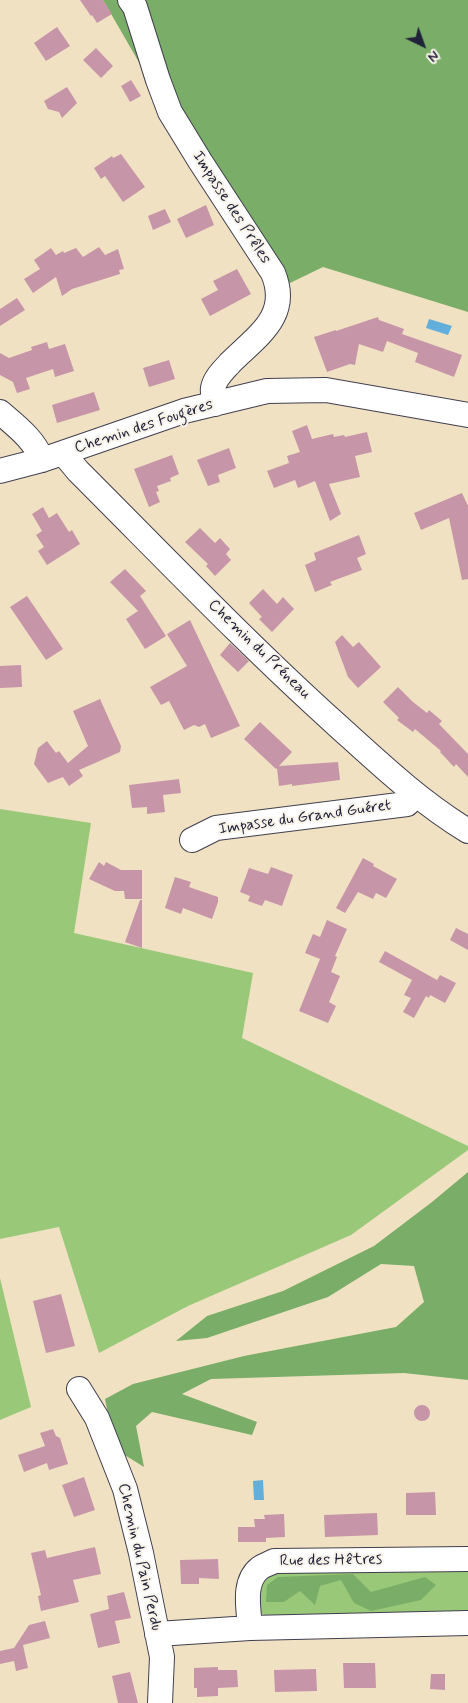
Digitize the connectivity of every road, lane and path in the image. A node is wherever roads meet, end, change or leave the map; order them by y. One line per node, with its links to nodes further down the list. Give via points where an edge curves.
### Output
1 (130, 0): 2 (street, Impasse des Prêles, via 170,112 278,284 280,297 276,312 267,326 218,376 212,390)
2 (215, 404): 4 (street, Chemin des Fougères, via 267,391 326,390); 5 (street, Chemin des Fougères, via 184,411)
3 (0, 412): 6 (street, via 25,434)
4 (468, 415)
5 (65, 452): 6 (street, Chemin des Fougères); 8 (street, Chemin du Préneau, via 78,471 294,687)
6 (42, 460): 7 (street, Chemin des Fougères)
7 (0, 471)
8 (416, 795): 9 (street, Chemin du Préneau); 10 (street, Impasse du Grand Guéret, via 407,804 216,828)
9 (468, 831)
10 (192, 840)
11 (79, 1389): 15 (street, Chemin du Pain Perdu, via 96,1418 125,1489)
12 (468, 1559): 14 (street, Rue des Hêtres, via 274,1562 259,1568 251,1578 248,1592)
13 (468, 1623): 14 (street)
14 (250, 1628): 15 (street)
15 (157, 1634): 16 (street, Chemin du Pain Perdu, via 162,1657)
16 (160, 1703)

